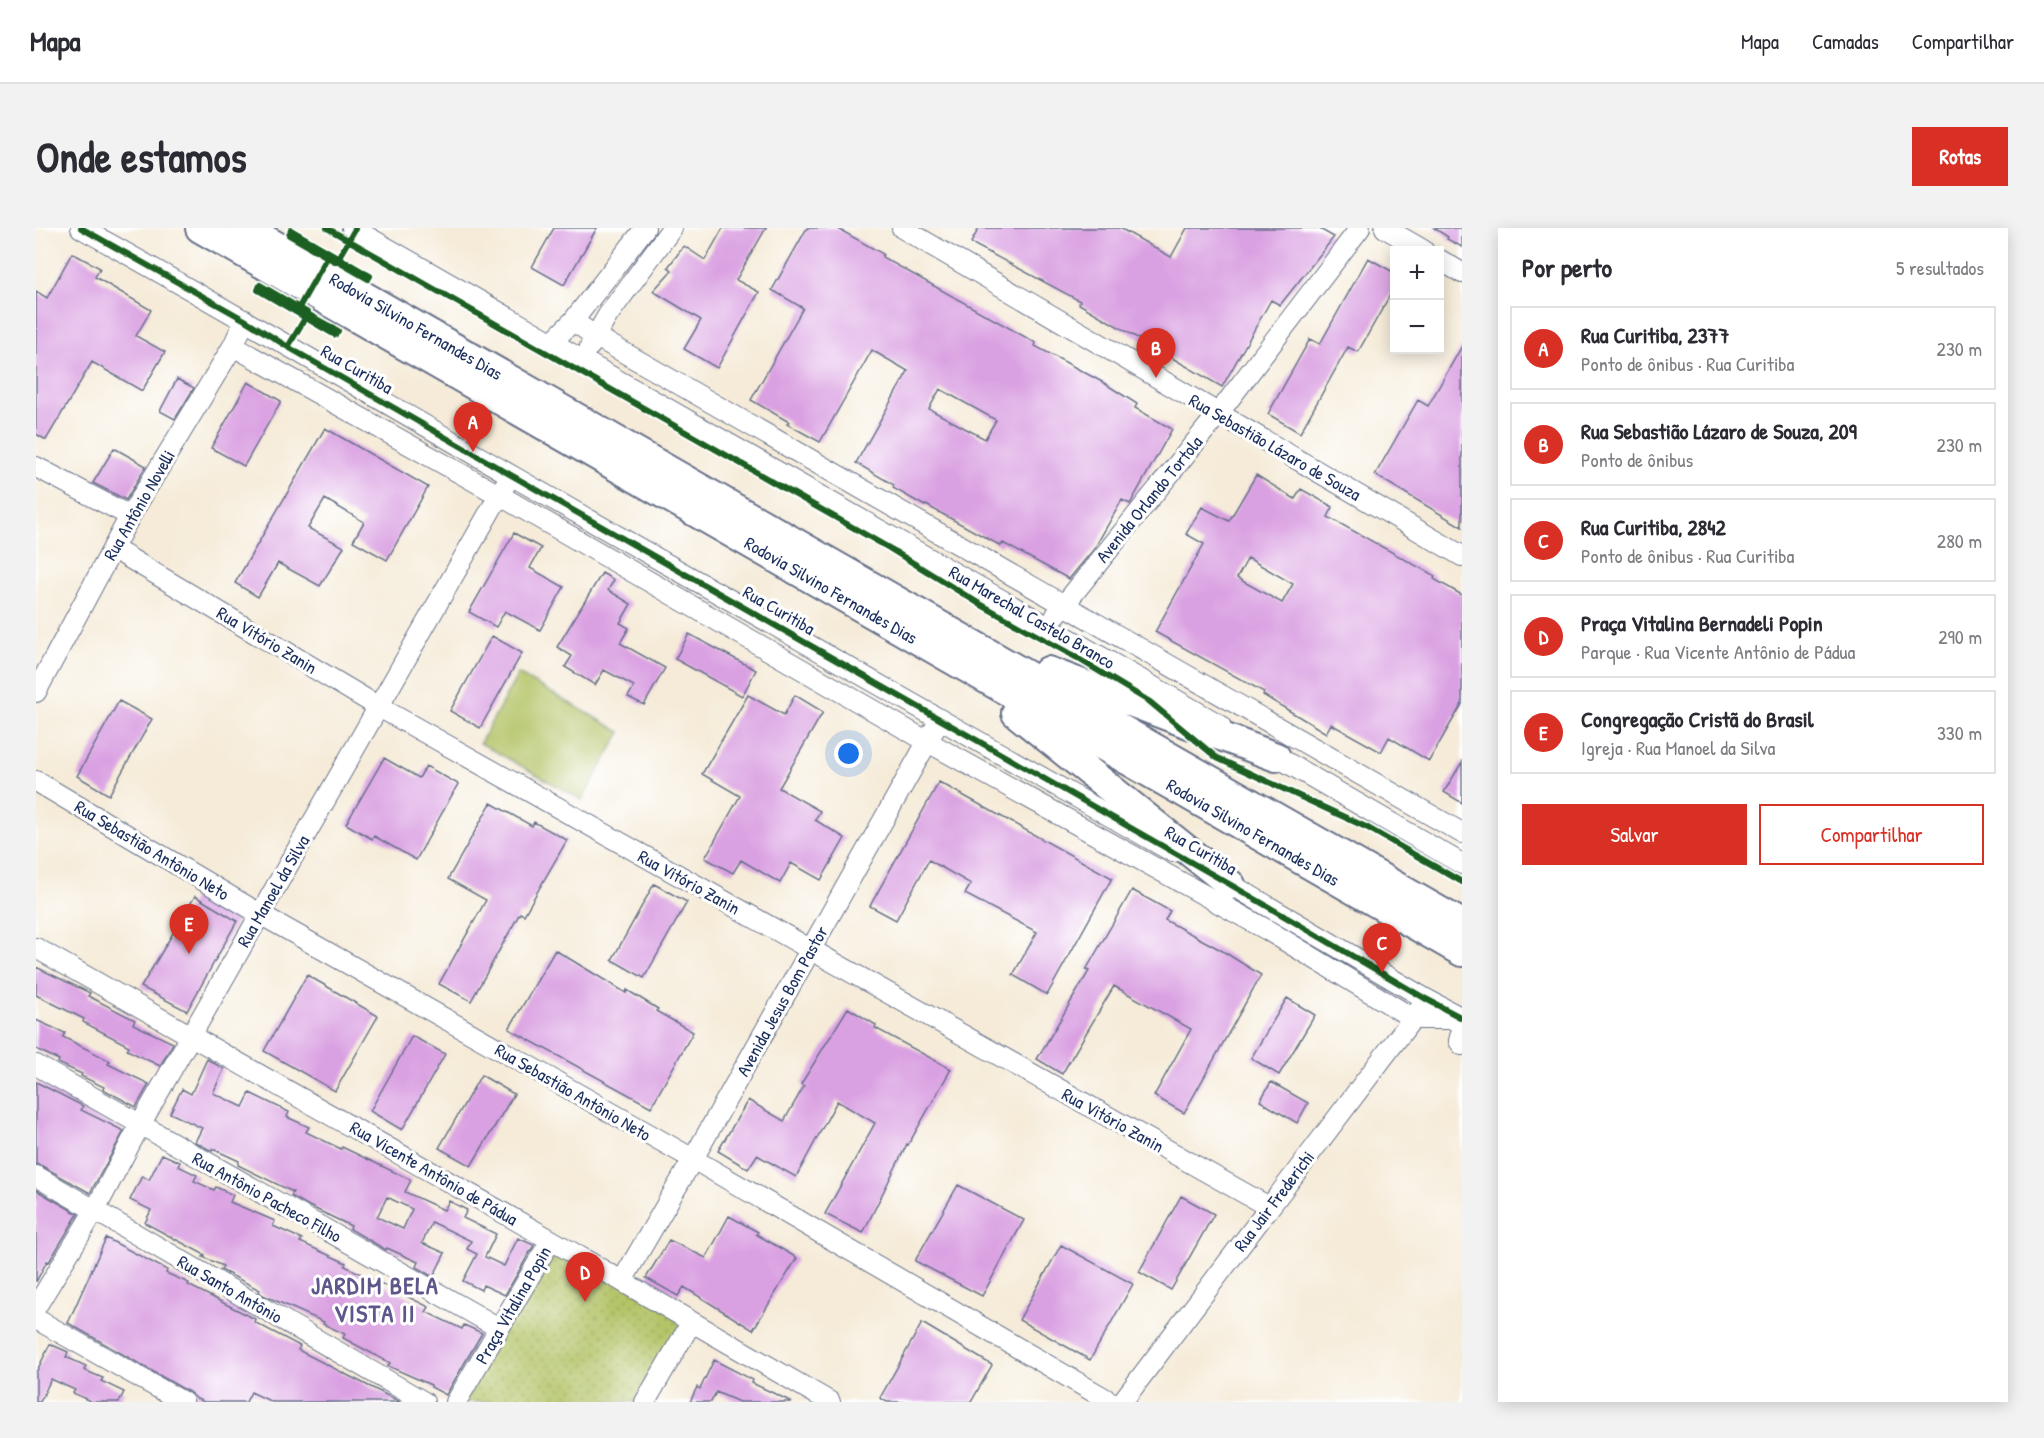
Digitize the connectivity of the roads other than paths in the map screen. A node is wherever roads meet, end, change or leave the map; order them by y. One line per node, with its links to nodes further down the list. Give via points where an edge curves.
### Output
1 (81, 228): 13 (street, Rua Curitiba)
2 (200, 228): 27 (highway, Rodovia Silvino Fernandes Dias)
3 (245, 228): 27 (highway, Rodovia Silvino Fernandes Dias)
4 (352, 228): 16 (street, Rua Marechal Castelo Branco)
5 (645, 228): 14 (street)
6 (672, 228): 15 (street)
7 (902, 228): 19 (street, Rua Sebastião Lázaro de Souza)
8 (1360, 228): 19 (street, Avenida Orlando Tortola)
9 (1385, 228): 10 (street)
10 (1416, 246)
11 (1444, 262): 12 (street)
12 (1462, 273)
13 (245, 320): 17 (street, Rua Antônio Novelli); 21 (street, Rua Curitiba)
14 (573, 321): 15 (street, Rua Marechal Castelo Branco); 16 (street)
15 (596, 336): 18 (street); 26 (street, Rua Marechal Castelo Branco)
16 (552, 342): 18 (street, Rua Marechal Castelo Branco)
17 (232, 346): 22 (street, Rua Curitiba); 23 (street, Rua Antônio Novelli)
18 (584, 359): 28 (street, Rua Marechal Castelo Branco)
19 (1218, 414): 25 (street, Rua Sebastião Lázaro de Souza); 26 (street, Avenida Orlando Tortola)
20 (38, 472): 23 (street)
21 (511, 475): 22 (street, Rua Manoel da Silva); 31 (street, Rua Curitiba)
22 (499, 495): 30 (street, Rua Manoel da Silva); 32 (street, Rua Curitiba)
23 (130, 516): 24 (street, Rua Antônio Novelli)
24 (114, 549): 29 (street, Rua Antônio Novelli); 30 (street, Rua Vitório Zanin)
25 (1462, 556)
26 (1064, 605): 28 (street, Avenida Orlando Tortola); 35 (street, Rua Marechal Castelo Branco)
27 (885, 608): 33 (highway); 37 (highway); 40 (highway, Rodovia Silvino Fernandes Dias); 44 (highway, Rodovia Silvino Fernandes Dias)
28 (1047, 626): 33 (street, Rua Marechal Castelo Branco)
29 (36, 692)
30 (379, 706): 39 (street, Rua Manoel da Silva); 43 (street, Rua Vitório Zanin)
31 (940, 719): 32 (street, Avenida Jesus Bom Pastor); 37 (street, Rua Curitiba)
32 (928, 742): 41 (street, Rua Curitiba); 43 (street, Avenida Jesus Bom Pastor)
33 (1276, 757): 36 (street, Rua Marechal Castelo Branco)
34 (36, 781): 39 (street, Rua Sebastião Antônio Neto)
35 (1462, 833)
36 (1462, 864)
37 (1231, 885): 38 (street, Rua Curitiba)
38 (1279, 912): 41 (street); 45 (street, Rua Curitiba)
39 (260, 914): 49 (street, Rua Manoel da Silva); 53 (street, Rua Sebastião Antônio Neto)
40 (1462, 924)
41 (1269, 931): 46 (street, Rua Curitiba)
42 (36, 948): 49 (street, Rua Vicente Antônio de Pádua)
43 (810, 951): 53 (street, Avenida Jesus Bom Pastor); 55 (street, Rua Vitório Zanin)
44 (1462, 952)
45 (1426, 999): 46 (street, Rua Jair Frederichi); 47 (street, Rua Curitiba)
46 (1414, 1019): 47 (street); 55 (street, Rua Jair Frederichi)
47 (1462, 1019)
48 (1462, 1029): 50 (street)
49 (191, 1035): 52 (street, Rua Manoel da Silva); 57 (street, Rua Vicente Antônio de Pádua)
50 (1462, 1045)
51 (36, 1065): 52 (street, Rua Antônio Pacheco Filho)
52 (140, 1125): 56 (street, Rua Manoel da Silva); 62 (street, Rua Antônio Pacheco Filho)
53 (693, 1160): 58 (street, Avenida Jesus Bom Pastor); 68 (street, Rua Sebastião Antônio Neto)
54 (36, 1176): 56 (street, Rua Santo Antônio)
55 (1269, 1208): 69 (street, Rua Jair Frederichi)
56 (95, 1209): 59 (street, Rua Manoel da Silva); 64 (street, Rua Santo Antônio)
57 (551, 1240): 58 (street, Rua Vicente Antônio de Pádua); 62 (street, Praça Vitalina Popin)
58 (622, 1281): 61 (street, Rua Vicente Antônio de Pádua)
59 (36, 1307)
60 (36, 1319): 63 (street)
61 (692, 1323): 66 (street); 67 (street, Rua Vicente Antônio de Pádua)
62 (499, 1328): 65 (street, Praça Vitalina Popin)
63 (183, 1402)
64 (424, 1402)
65 (456, 1402)
66 (645, 1402)
67 (830, 1402)
68 (1111, 1402)
69 (1122, 1402)

